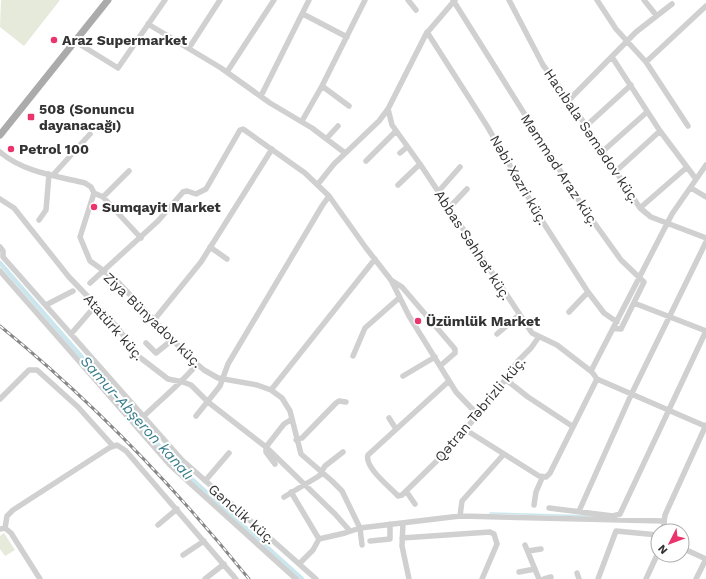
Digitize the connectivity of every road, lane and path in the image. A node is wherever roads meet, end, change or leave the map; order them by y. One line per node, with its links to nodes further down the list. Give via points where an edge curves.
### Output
1 (108, 0): 21 (main road)
2 (165, 0): 17 (street)
3 (220, 0): 22 (street)
4 (274, 0): 25 (street)
5 (309, 0): 15 (street)
6 (365, 0): 19 (street)
7 (408, 0): 14 (street)
8 (454, 0): 18 (street); 81 (street, Məmməd Araz küç., via 582,207 621,260)
9 (509, 0): 29 (street, Hacıbala Səmədov küç., via 538,56)
10 (597, 0): 20 (street)
11 (644, 0): 16 (street)
12 (672, 4): 16 (street)
13 (706, 6): 24 (street)
14 (416, 10)
15 (303, 14): 19 (street); 28 (street)
16 (656, 15): 20 (street)
17 (148, 24): 21 (street, via 118,68); 22 (street)
18 (427, 32): 31 (street); 85 (street, Nəbi Xəzri küç.)
19 (347, 37): 27 (street)
20 (627, 41): 23 (street); 24 (street)
21 (76, 42): 40 (main road)
22 (190, 48): 25 (street)
23 (612, 57): 26 (street); 29 (street)
24 (646, 62): 36 (street)
25 (227, 72): 28 (street)
26 (631, 85): 32 (street); 35 (street)
27 (322, 86): 30 (street); 33 (street)
28 (261, 96): 33 (street)
29 (569, 100): 35 (street, Hacıbala Səmədov küç.)
30 (349, 106)
31 (388, 109): 37 (street, Abbas Səhhət küç., via 389,119); 46 (street, via 371,130)
32 (647, 112): 38 (street); 45 (street)
33 (302, 121): 41 (street)
34 (338, 126): 41 (street)
35 (586, 126): 45 (street, Hacıbala Səmədov küç.)
36 (688, 126)
37 (396, 131): 42 (street, Abbas Səhhət küç.); 48 (street)
38 (660, 131): 52 (street); 54 (street)
39 (90, 134): 55 (street)
40 (0, 135)
41 (327, 138): 46 (street)
42 (407, 147): 47 (street); 49 (street, Abbas Səhhət küç.)
43 (272, 149): 57 (street); 71 (street, via 243,129 240,130 206,189 196,194 183,192); 74 (street)
44 (0, 152): 55 (street, via 16,164)
45 (602, 152): 54 (street, Hacıbala Səmədov küç.)
46 (346, 153): 57 (street)
47 (400, 153)
48 (366, 161)
49 (420, 164): 58 (street); 61 (street, Abbas Səhhət küç.)
50 (706, 165): 56 (street)
51 (460, 167): 61 (street)
52 (686, 168): 56 (street); 68 (street)
53 (129, 171): 65 (street)
54 (615, 172): 68 (street, Hacıbala Səmədov küç.)
55 (51, 175): 62 (street, via 85,183); 69 (street, via 47,207)
56 (696, 179): 59 (street)
57 (318, 184): 63 (street)
58 (398, 185)
59 (691, 188): 64 (street); 70 (street)
60 (467, 189): 67 (street)
61 (438, 192): 67 (street, Abbas Səhhət küç.)
62 (94, 193): 65 (street); 80 (street, Ziya Bünyadov küç., via 80,237 90,261)
63 (329, 196): 78 (street); 108 (street, via 230,360)
64 (706, 196)
65 (103, 197): 71 (street)
66 (0, 199): 89 (street, Atatürk küç., via 14,208 69,277)
67 (449, 208): 91 (street, Abbas Səhhət küç.)
68 (640, 208): 70 (street, Hacıbala Səmədov küç., via 651,217)
69 (39, 220)
70 (668, 222): 72 (street, Hacıbala Səmədov küç.); 81 (street)
71 (141, 238): 80 (street)
72 (706, 238)
73 (706, 242): 92 (street)
74 (210, 247): 77 (street); 93 (street, via 188,279)
75 (0, 248): 76 (street, Gənclik küç., via 3,251)
76 (2, 255): 88 (street, Gənclik küç.)
77 (227, 259)
78 (375, 259): 82 (street); 113 (street)
79 (0, 271): 176 (street, Gənclik küç., via 174,470)
80 (104, 271): 83 (street); 93 (street, Ziya Bünyadov küç.)
81 (640, 278): 87 (street, via 644,284); 94 (street)
82 (391, 280): 86 (street); 105 (street, via 402,287 455,349 456,353)
83 (90, 282)
84 (73, 291): 88 (street)
85 (588, 292): 90 (street); 94 (street, Nəbi Xəzri küç., via 604,313)
86 (399, 298): 102 (street, via 365,328); 103 (street)
87 (634, 303): 92 (street); 95 (street, via 621,329)
88 (46, 304): 97 (street, Gənclik küç.)
89 (96, 305): 97 (street); 112 (street, Atatürk küç., via 145,363 168,379)
90 (570, 312)
91 (519, 316): 98 (street); 99 (street, Abbas Səhhət küç.)
92 (670, 316): 96 (street); 114 (street)
93 (154, 320): 100 (street, Ziya Bünyadov küç.)
94 (617, 322): 95 (street)
95 (614, 328): 106 (street)
96 (706, 331): 118 (street)
97 (71, 334): 121 (street, Gənclik küç.)
98 (497, 334)
99 (538, 338): 106 (street, Abbas Səhhət küç., via 553,342); 109 (street, Qətran Təbrizli küç.)
100 (172, 340): 101 (street, via 156,353); 104 (street, Ziya Bünyadov küç.)
101 (146, 343)
102 (353, 356)
103 (435, 357): 105 (street); 107 (street)
104 (197, 364): 108 (street, Ziya Bünyadov küç., via 209,374); 112 (street)
105 (440, 366): 111 (street)
106 (591, 371): 110 (street, Abbas Səhhət küç.)
107 (402, 376)
108 (223, 379): 113 (street, Ziya Bünyadov küç., via 250,383); 116 (street)
109 (505, 379): 119 (street, Qətran Təbrizli küç.); 125 (street)
110 (597, 379): 114 (street, Abbas Səhhət küç.); 125 (street)
111 (448, 381): 119 (street); 126 (street)
112 (183, 382): 116 (street, Atatürk küç., via 191,385); 121 (street)
113 (270, 390): 123 (street, Ziya Bünyadov küç., via 286,402)
114 (631, 395): 118 (street, Abbas Səhhət küç.); 146 (street)
115 (0, 399): 129 (street, via 29,370 37,370 78,407)
116 (208, 402): 120 (street); 130 (street, Atatürk küç.)
117 (346, 402): 128 (street, via 336,403 302,438)
118 (668, 410): 124 (street, Abbas Səhhət küç.); 146 (street, via 620,514 613,516)
119 (478, 415): 127 (street, Qətran Təbrizli küç.)
120 (196, 416)
121 (143, 417): 137 (street, Gənclik küç.)
122 (389, 418): 126 (street)
123 (292, 419): 128 (street, Ziya Bünyadov küç.); 130 (street, via 284,424)
124 (706, 425): 148 (street, via 682,473)
125 (572, 426): 136 (street, via 550,473)
126 (396, 429): 139 (street, via 367,458 376,474 398,496)
127 (466, 430): 133 (street); 139 (street, Qətran Təbrizli küç.)
128 (296, 440): 135 (street, Ziya Bünyadov küç., via 300,454)
129 (113, 446): 145 (street, via 126,451); 152 (street, via 13,510)
130 (266, 447): 134 (street, via 266,452); 138 (street, Atatürk küç.)
131 (343, 452): 135 (street)
132 (230, 453): 137 (street)
133 (504, 454): 136 (street); 147 (street, via 462,501)
134 (275, 464)
135 (321, 471): 138 (street, via 319,476); 153 (street, Ziya Bünyadov küç., via 342,492)
136 (542, 478): 143 (street)
137 (205, 482): 169 (street, Gənclik küç.)
138 (304, 484): 140 (street); 154 (street, Atatürk küç.)
139 (406, 491): 142 (street)
140 (291, 492): 141 (street); 157 (street)
141 (284, 496)
142 (415, 504)
143 (534, 505)
144 (549, 508): 146 (street)
145 (177, 509): 151 (street); 158 (street)
146 (579, 510)
147 (460, 516): 148 (street); 149 (street)
148 (663, 521)
149 (403, 523): 150 (street); 156 (street)
150 (390, 524): 153 (street); 159 (street, via 390,539)
151 (158, 525)
152 (2, 528): 173 (street, via 11,533)
153 (360, 528): 154 (street); 161 (street, Ziya Bünyadov küç.)
154 (350, 531): 157 (street)
155 (650, 534): 182 (street, via 616,531)
156 (402, 538): 178 (street); 179 (street, via 490,532 494,534 497,544)
157 (319, 539): 169 (street, via 313,550)
158 (204, 541): 165 (street); 168 (street)
159 (370, 541)
160 (525, 544): 163 (street)
161 (362, 545)
162 (541, 549): 163 (street)
163 (528, 551): 170 (street)
164 (690, 552): 166 (street)
165 (183, 555)
166 (706, 559): 184 (street)
167 (653, 563): 183 (street)
168 (224, 564): 174 (street); 175 (street)
169 (299, 564): 177 (street, Gənclik küç.)
170 (535, 569): 171 (street); 180 (street)
171 (519, 572)
172 (550, 577): 181 (street)
173 (40, 579)
174 (205, 579)
175 (236, 579)
176 (296, 579)
177 (316, 579)
178 (409, 579)
179 (482, 579)
180 (539, 579)
181 (544, 579)
182 (598, 579)
183 (646, 579)
184 (696, 579)

